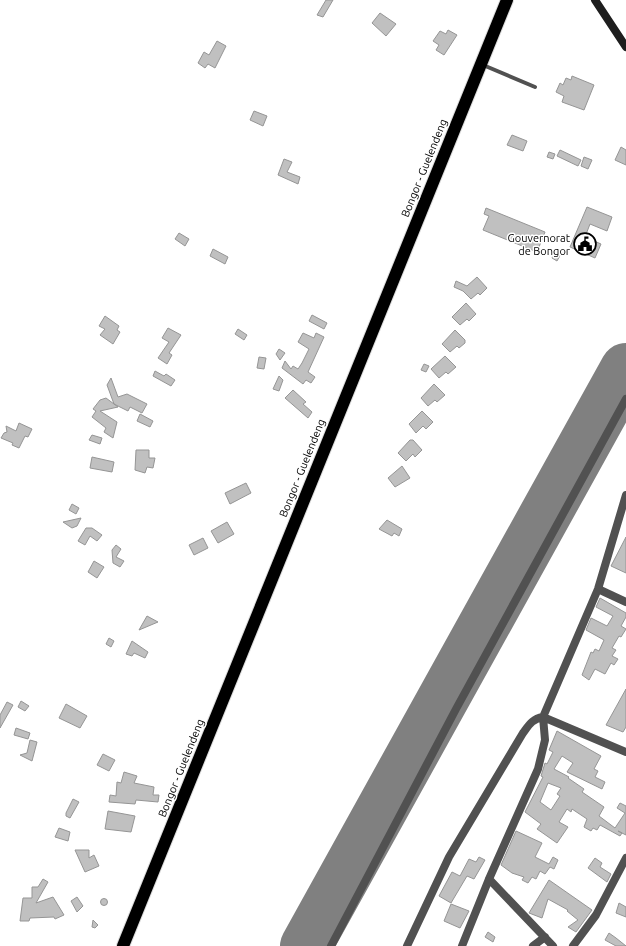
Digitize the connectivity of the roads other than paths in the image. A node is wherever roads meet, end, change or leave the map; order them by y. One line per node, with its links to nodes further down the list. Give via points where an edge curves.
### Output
1 (507, 0): 4 (highway, Bongor - Guelendeng)
2 (595, 0): 3 (street)
3 (626, 47)
4 (481, 64): 5 (lane); 15 (highway, Bongor - Guelendeng)
5 (535, 87)
6 (626, 399): 16 (street, via 456,709)
7 (626, 495): 8 (street)
8 (598, 589): 9 (street); 10 (street)
9 (626, 602)
10 (543, 717): 11 (street); 13 (street, via 545,740 542,757); 17 (street, via 531,722 489,789 440,875)
11 (626, 752)
12 (626, 858): 21 (street, via 596,915)
13 (489, 879): 14 (street); 18 (street)
14 (545, 937): 19 (street); 20 (street)
15 (123, 946)
16 (331, 946)
17 (407, 946)
18 (462, 946)
19 (533, 946)
20 (553, 946)
21 (573, 946)

